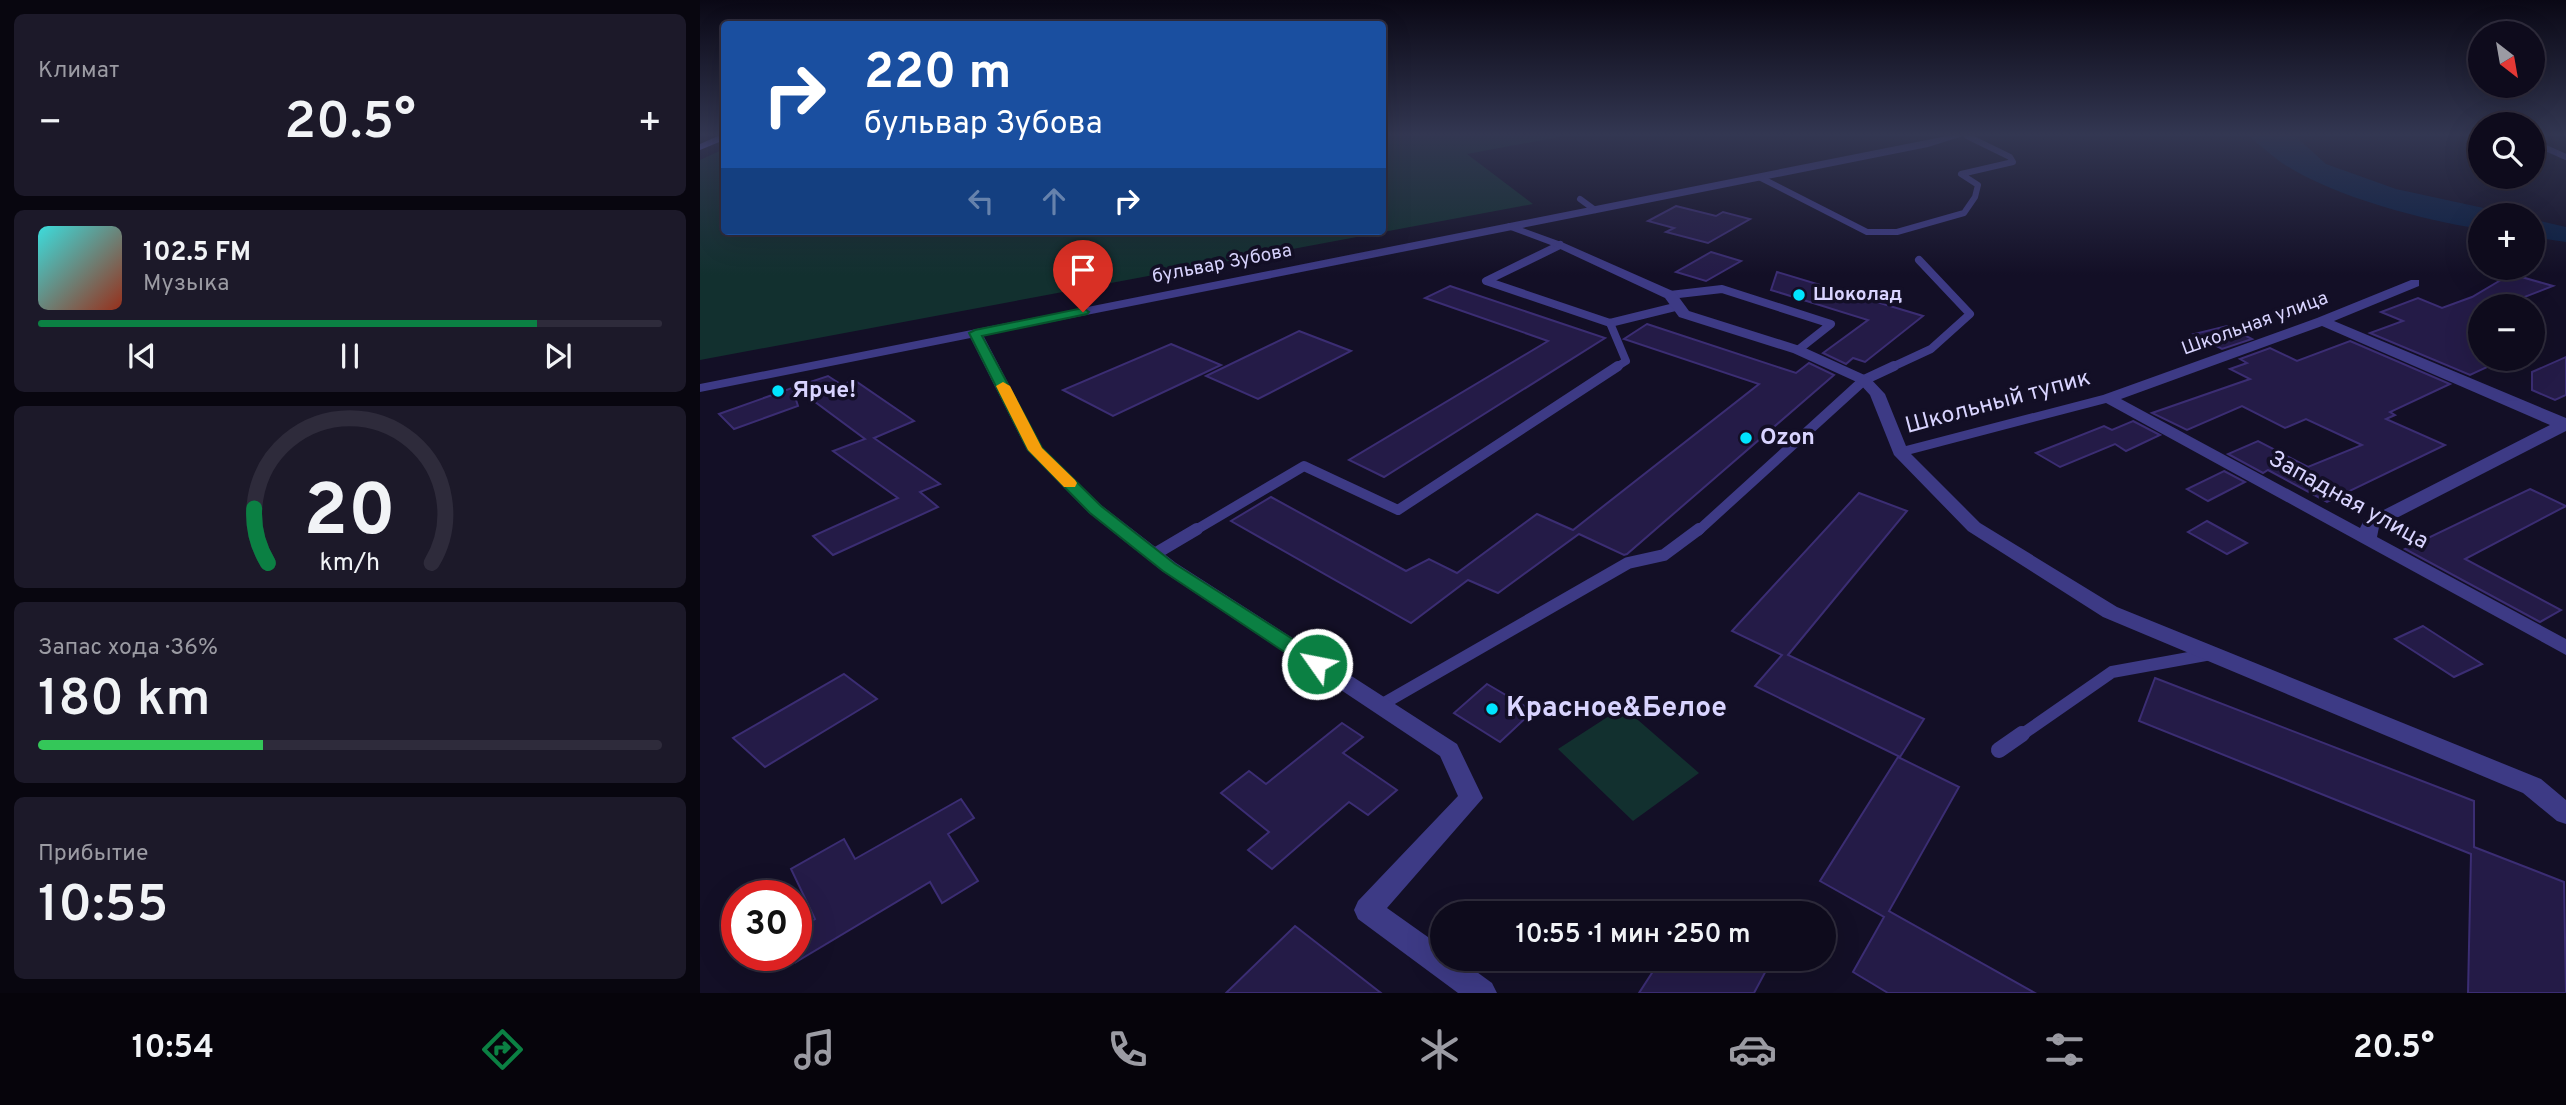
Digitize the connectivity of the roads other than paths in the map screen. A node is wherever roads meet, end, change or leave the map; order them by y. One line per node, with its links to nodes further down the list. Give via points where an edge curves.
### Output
1 (1738, 182): 5 (street, бульвар Зубова)
2 (1770, 182): 3 (lane, via 1867,232 1897,232 1965,213 1975,197 1978,185)
3 (1974, 182)
4 (1580, 199): 5 (lane)
5 (1595, 210): 6 (street, бульвар Зубова)
6 (1509, 226): 7 (street); 13 (street, бульвар Зубова)
7 (1560, 245): 10 (street); 12 (lane, via 1486,281)
8 (1919, 260): 15 (lane, via 1970,314 1931,349)
9 (2415, 283): 11 (street, Школьная улица)
10 (1674, 301): 12 (lane); 14 (street, via 1684,314); 14 (lane, via 1721,289 1831,324)
11 (2322, 321): 17 (street, Школьная улица); 18 (street)
12 (1610, 323): 21 (lane, via 1626,361 1398,510 1304,466)
13 (975, 333): 16 (street, бульвар Зубова); 21 (street, via 1035,450 1095,509)
14 (1798, 351): 15 (street)
15 (1864, 380): 19 (street, via 1877,394); 24 (lane, via 1685,542 1664,555 1628,563)
16 (700, 388)
17 (2108, 398): 19 (street, Школьный тупик); 20 (street, Западная улица)
18 (2565, 425): 20 (street, via 2370,524)
19 (1900, 452): 23 (street, via 1975,527 2110,612)
20 (2367, 540): 22 (street, Западная улица)
21 (1153, 555): 24 (street)
22 (2566, 648)
23 (2211, 654): 25 (lane, via 2112,672); 26 (street, via 2532,786)
24 (1381, 705): 27 (street, via 1449,750 1471,798 1368,910)
25 (1999, 750)
26 (2566, 814)
27 (1482, 993)

